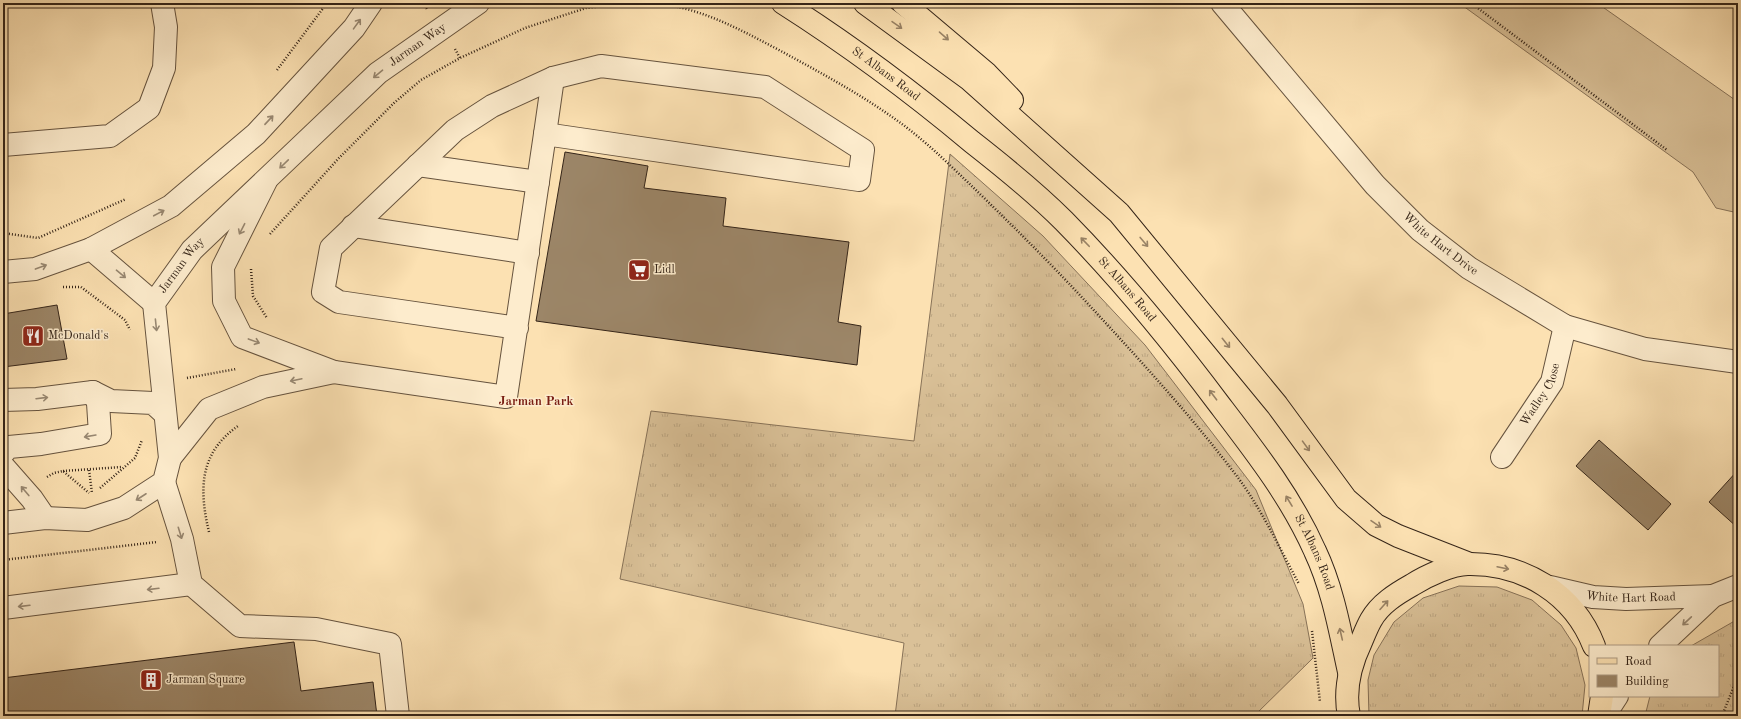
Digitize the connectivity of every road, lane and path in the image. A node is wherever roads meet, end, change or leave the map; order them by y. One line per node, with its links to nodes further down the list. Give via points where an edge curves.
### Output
1 (162, 3): 14 (street, via 166,26 164,68 149,108 110,136)
2 (327, 3): 11 (path)
3 (371, 3): 23 (street, one-way to 3, via 171,206 256,134 354,28)
4 (478, 3): 17 (street, Jarman Way, one-way to 17, via 378,73)
5 (650, 3): 56 (path, via 699,11 825,74 862,96 908,129 954,169 1036,248 1166,389 1239,480 1262,515)
6 (783, 3): 62 (main road, St Albans Road, one-way to 6, via 1330,590 1316,552 1301,522 1272,474 1185,359 1098,256 1021,181 912,92 828,31)
7 (865, 3): 20 (main road, one-way to 20, via 969,79)
8 (903, 3): 20 (main road, one-way to 20, via 987,74)
9 (1222, 3): 28 (street, White Hart Drive, via 1375,185 1420,230 1469,268)
10 (1470, 3): 15 (path)
11 (274, 75)
12 (553, 78): 13 (street); 13 (street, via 602,66 765,87 863,150 859,180); 16 (street, via 492,106 455,130)
13 (545, 134): 18 (street)
14 (3, 145)
15 (1667, 150)
16 (418, 165): 18 (street); 21 (street)
17 (266, 181): 27 (street, Jarman Way, via 192,250); 33 (street, one-way to 33, via 223,266 224,301 242,337)
18 (538, 182): 24 (street)
19 (133, 196): 22 (path, via 38,238)
20 (1119, 213): 52 (main road, one-way to 52, via 1277,405 1346,499 1376,525)
21 (353, 226): 24 (street); 29 (street, via 331,248 324,292 340,302)
22 (3, 233)
23 (91, 249): 25 (street, one-way to 23, via 35,269); 27 (street, one-way to 27)
24 (528, 253): 29 (street)
25 (3, 272)
26 (59, 288): 30 (path, via 81,287 125,320)
27 (154, 303): 34 (street, Jarman Way, one-way to 34)
28 (1565, 326): 31 (street, White Hart Drive, via 1645,349); 39 (street, Wadley Close, via 1552,382)
29 (517, 328): 33 (street, via 506,397)
30 (130, 332)
31 (1738, 362)
32 (243, 367): 34 (path)
33 (334, 372): 40 (street, one-way to 40, via 263,387 208,409)
34 (162, 380): 37 (street, Jarman Way)
35 (93, 392): 36 (street, one-way to 35, via 37,399); 37 (street, via 111,402 153,403); 38 (street, one-way to 38, via 98,403 100,434 41,444 9,446)
36 (3, 400)
37 (165, 414): 40 (street, Jarman Way)
38 (3, 453)
39 (1502, 457)
40 (170, 458): 45 (street, Jarman Way)
41 (3, 466): 47 (street, one-way to 41)
42 (122, 467): 43 (path)
43 (89, 470): 44 (path); 46 (path)
44 (63, 471)
45 (164, 482): 47 (street, one-way to 47, via 124,508 87,520); 50 (street, one-way to 50)
46 (92, 495)
47 (46, 518): 48 (street)
48 (3, 523)
49 (209, 534): 50 (path)
50 (182, 539): 51 (path); 53 (street)
51 (3, 560)
52 (1467, 564): 55 (main road, one-way to 55, via 1502,567 1527,575); 62 (main road, one-way to 52, via 1371,619 1392,596 1429,574)
53 (191, 584): 58 (street, one-way to 58); 67 (street, via 240,626 316,630 390,644)
54 (1738, 586): 57 (street, White Hart Road)
55 (1550, 587): 57 (street, White Hart Road, via 1594,597 1626,599); 60 (main road, via 1574,610 1589,631)
56 (1302, 591)
57 (1713, 596): 61 (street, White Hart Road, one-way to 61)
58 (3, 608)
59 (1311, 624): 66 (path)
60 (1594, 645)
61 (1661, 645)
62 (1349, 672): 68 (main road)
63 (1738, 676): 71 (path)
64 (1602, 697): 69 (main road)
65 (1616, 697): 70 (street)
66 (1321, 709)
67 (398, 716)
68 (1349, 716)
69 (1599, 716)
70 (1604, 716)
71 (1722, 716)

